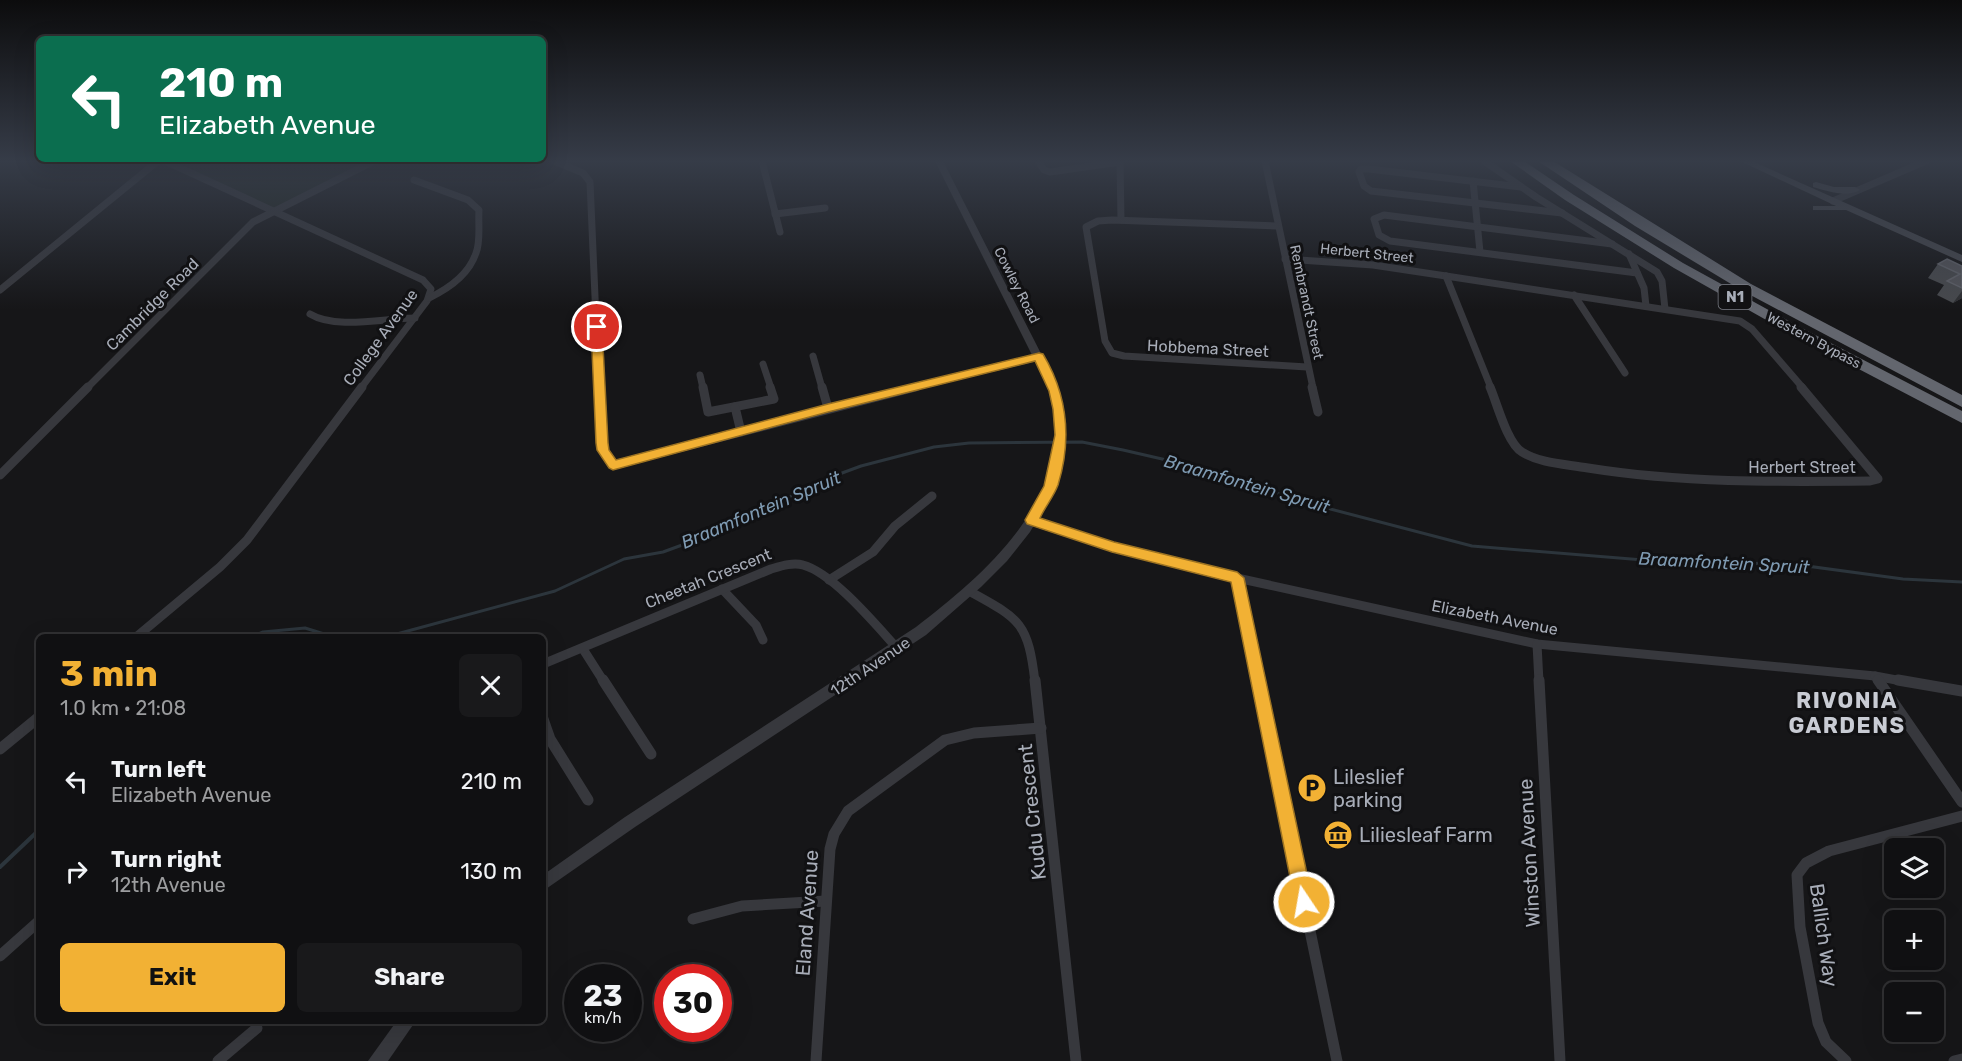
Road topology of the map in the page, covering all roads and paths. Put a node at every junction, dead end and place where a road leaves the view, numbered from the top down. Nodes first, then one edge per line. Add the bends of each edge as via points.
1 (97, 211) edge
2 (271, 211) joint
3 (479, 211) edge
4 (591, 211) edge
5 (774, 211) edge
6 (804, 211) edge
7 (964, 211) edge
8 (1121, 211) edge
9 (1274, 211) edge
10 (1476, 211) edge
11 (1540, 211) edge
12 (1558, 211) edge
13 (1590, 211) edge
14 (1621, 211) edge
15 (1850, 211) edge
16 (1863, 211) edge
17 (1871, 211) edge
18 (1562, 213) junction
19 (775, 214) junction
20 (1121, 220) junction
21 (1884, 220) junction
22 (1277, 226) junction
23 (1477, 228) junction
24 (780, 232) dead end
25 (1656, 233) junction
26 (1612, 244) junction
27 (1480, 252) junction
28 (1962, 253) edge
29 (1629, 254) junction
30 (1285, 259) junction
31 (1962, 259) edge
32 (1637, 273) junction
33 (1446, 276) junction
34 (0, 290) edge
35 (1574, 295) junction
36 (429, 298) junction
37 (1646, 306) junction
38 (1665, 309) junction
39 (310, 314) dead end
40 (415, 318) junction
41 (813, 356) dead end
42 (1039, 357) junction
43 (763, 364) dead end
44 (1307, 367) junction
45 (1625, 373) dead end
46 (700, 375) dead end
47 (1962, 392) edge
48 (1962, 402) edge
49 (735, 407) junction
50 (828, 408) junction
51 (1318, 412) dead end
52 (1962, 418) edge
53 (741, 432) junction
54 (0, 475) edge
55 (932, 496) dead end
56 (1032, 520) junction
57 (1237, 578) junction
58 (829, 580) junction
59 (722, 589) junction
60 (969, 591) junction
61 (140, 634) edge
62 (763, 640) dead end
63 (1537, 644) junction
64 (897, 648) junction
65 (583, 649) junction
66 (546, 663) edge
67 (1875, 676) junction
68 (1962, 691) edge
69 (36, 719) edge
70 (546, 728) edge
71 (1041, 728) junction
72 (0, 749) edge
73 (651, 754) dead end
74 (588, 800) dead end
75 (1962, 802) edge
76 (1962, 816) edge
77 (546, 882) edge
78 (826, 901) junction
79 (693, 919) dead end
80 (36, 924) edge
81 (0, 956) edge
82 (404, 1024) edge
83 (257, 1028) dead end
84 (1962, 1059) edge
85 (218, 1061) edge
86 (376, 1061) edge
87 (816, 1061) edge
88 (1076, 1061) edge
89 (1337, 1061) edge
90 (1560, 1061) edge
91 (1846, 1061) edge
92 (1954, 1061) edge

1 - 34 street
2 - 36 street, College Avenue via 423,280 431,289
2 - 54 street, Cambridge Road via 247,228
3 - 36 street via 474,258 457,283
4 - 53 street via 602,443 613,465
5 - 19 street
6 - 19 street
7 - 42 street, Cowley Road
8 - 20 street
9 - 22 street, Rembrandt Street
10 - 23 street
11 - 18 street
12 - 18 street
13 - 52 highway, Western Bypass / N1 via 1811,339
14 - 25 highway, Western Bypass / N1
15 - 21 main road
16 - 21 main road
17 - 21 main road
18 - 26 street
19 - 24 street
20 - 22 street
20 - 44 street, Hobbema Street via 1091,222 1086,227 1108,350 1124,356
21 - 28 main road
21 - 31 main road
22 - 30 street, Rembrandt Street
23 - 26 street
23 - 27 street
23 - 27 street via 1384,215 1374,219 1379,235 1385,239
25 - 47 highway
25 - 48 highway, Western Bypass / N1 via 1775,303
26 - 29 street
27 - 32 street
29 - 32 street
29 - 38 street via 1660,277
30 - 33 street, Herbert Street via 1373,265
30 - 44 street, Rembrandt Street
32 - 37 street
33 - 35 street, Herbert Street
33 - 38 street, Herbert Street via 1512,441 1520,452 1576,466 1685,481 1878,479 1749,326 1735,319
35 - 37 street, Herbert Street
35 - 45 street
36 - 40 street, College Avenue
37 - 38 street, Herbert Street
39 - 40 street via 317,320 356,322
40 - 61 street, College Avenue via 236,552
41 - 50 street
42 - 50 street
42 - 56 street, 12th Avenue via 1055,391 1061,435 1051,486
43 - 49 street via 774,399
44 - 51 street, Rembrandt Street
46 - 49 street via 708,412
49 - 53 street
50 - 53 street
55 - 58 street via 895,526 873,552
56 - 57 street, Elizabeth Avenue via 1112,547
56 - 60 street, 12th Avenue
57 - 63 street, Elizabeth Avenue
57 - 89 street
58 - 59 street, Cheetah Crescent via 813,569 792,564 771,568
58 - 64 street, Cheetah Crescent
59 - 62 street via 756,625
59 - 65 street, Cheetah Crescent
60 - 64 street, 12th Avenue
60 - 71 street, Kudu Crescent via 1014,619 1029,635
63 - 67 street, Elizabeth Avenue
63 - 90 street, Winston Avenue
64 - 77 street, 12th Avenue via 630,822
65 - 66 street, Cheetah Crescent
65 - 73 street
67 - 68 street, Elizabeth Avenue
67 - 75 street
69 - 72 street
70 - 74 street
71 - 78 street, Eland Avenue via 974,733 945,740 858,802 834,834
71 - 88 street, Kudu Crescent
76 - 91 street, Ballich Way via 1829,851 1803,865 1796,876 1796,902 1820,1032
78 - 79 street via 742,906
78 - 87 street, Eland Avenue
80 - 81 street
82 - 86 street
83 - 85 street
84 - 92 street

